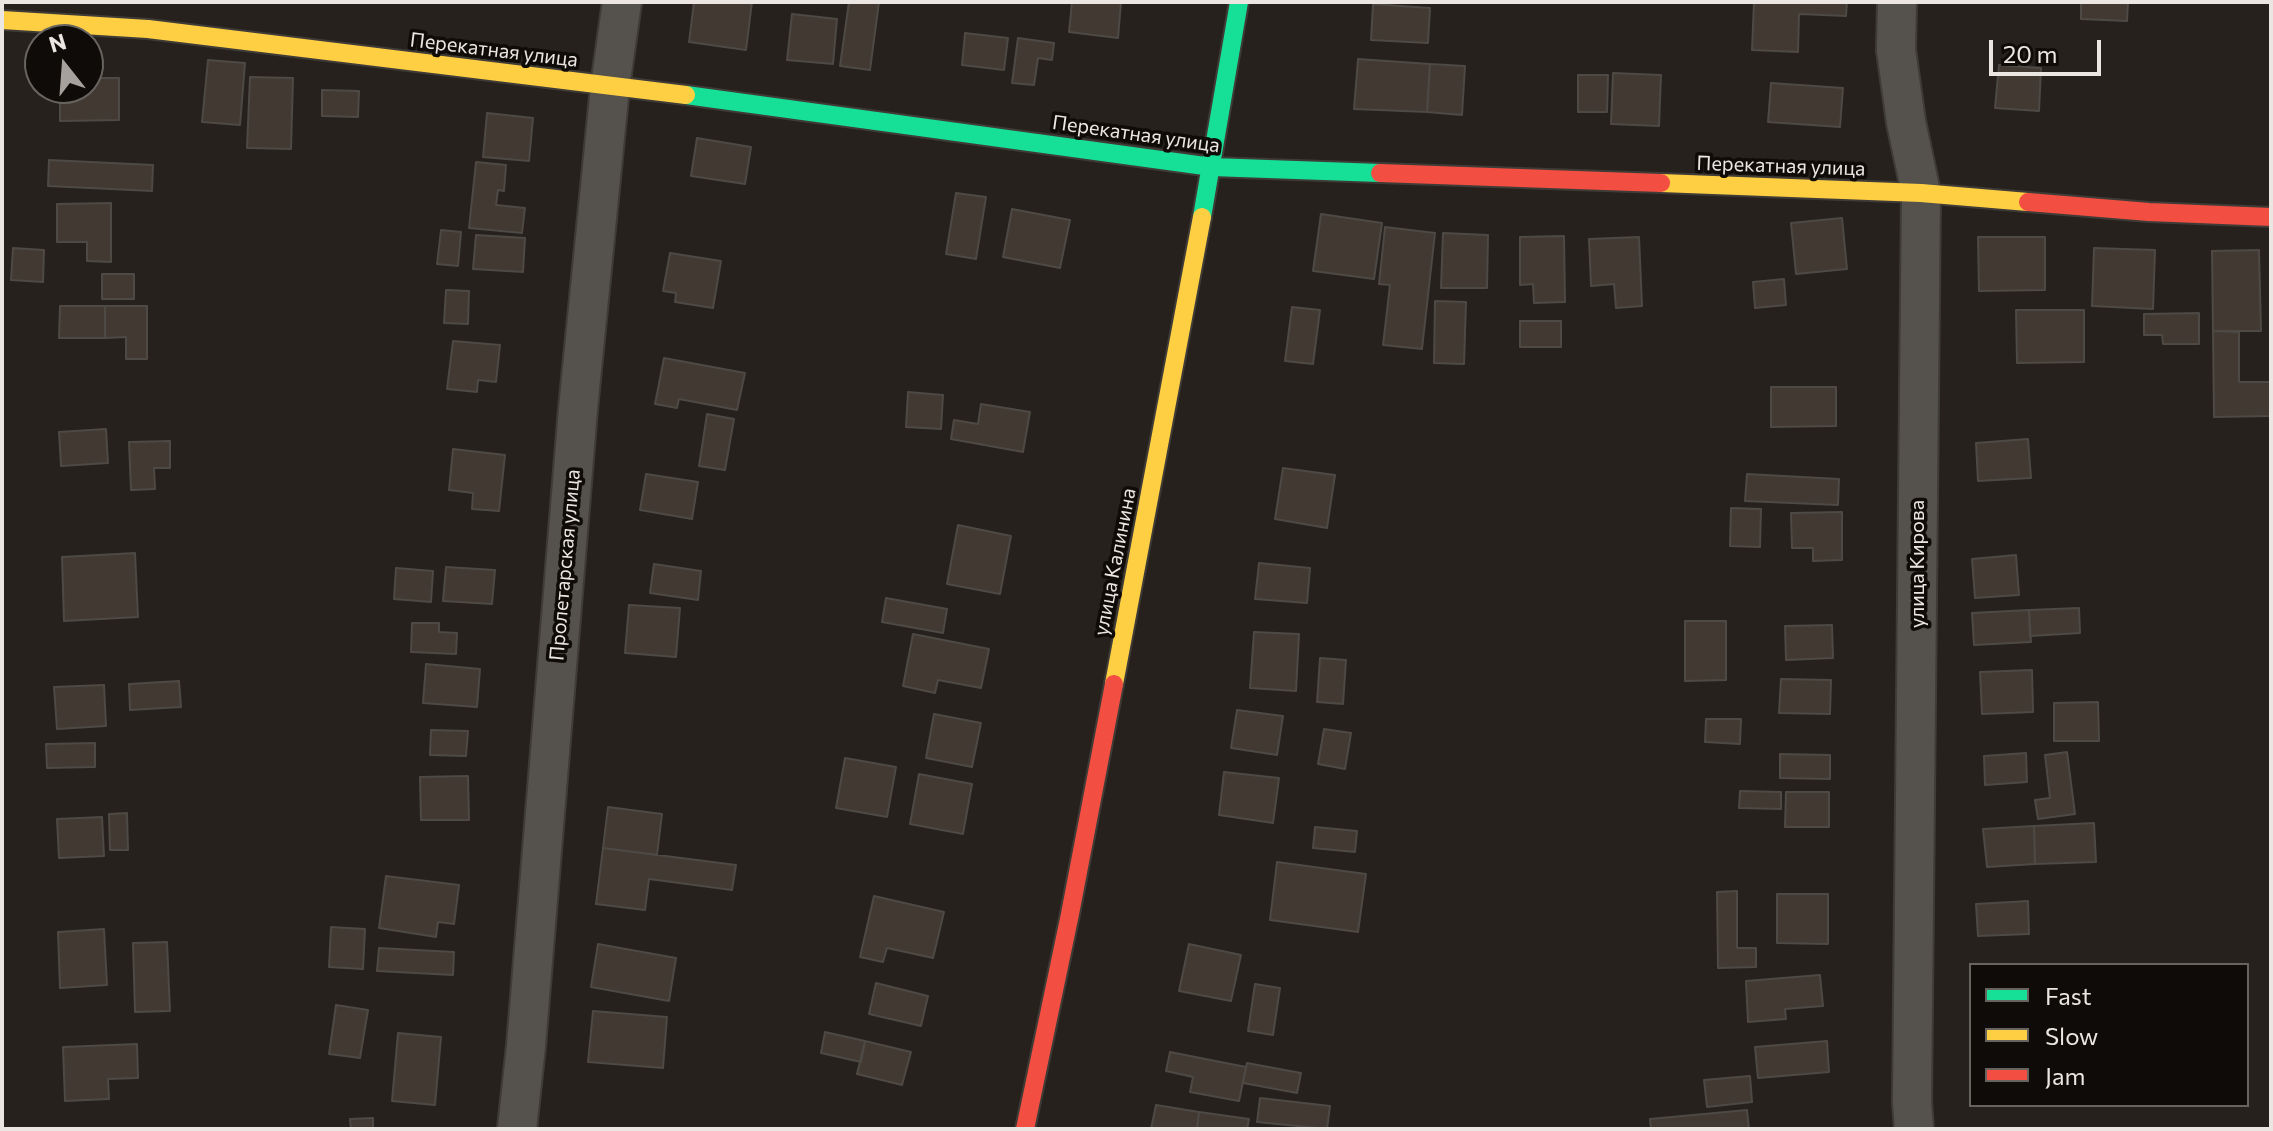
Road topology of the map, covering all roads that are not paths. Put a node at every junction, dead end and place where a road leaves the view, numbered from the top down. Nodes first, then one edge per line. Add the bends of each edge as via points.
1 (622, 2) edge
2 (1239, 2) edge
3 (1897, 2) edge
4 (2, 20) edge
5 (610, 87) junction
6 (1212, 167) junction
7 (1921, 193) junction
8 (2271, 217) edge
9 (517, 1129) edge
10 (1025, 1129) edge
11 (1914, 1129) edge

1 - 5 street, Пролетарская улица
2 - 6 street, улица Калинина
3 - 7 street, улица Кирова via 1896,50
4 - 5 street, Перекатная улица via 148,29
5 - 6 street, Перекатная улица
5 - 9 street, Пролетарская улица
6 - 7 street, Перекатная улица
6 - 10 street, улица Калинина
7 - 8 street, Перекатная улица
7 - 11 street, улица Кирова

